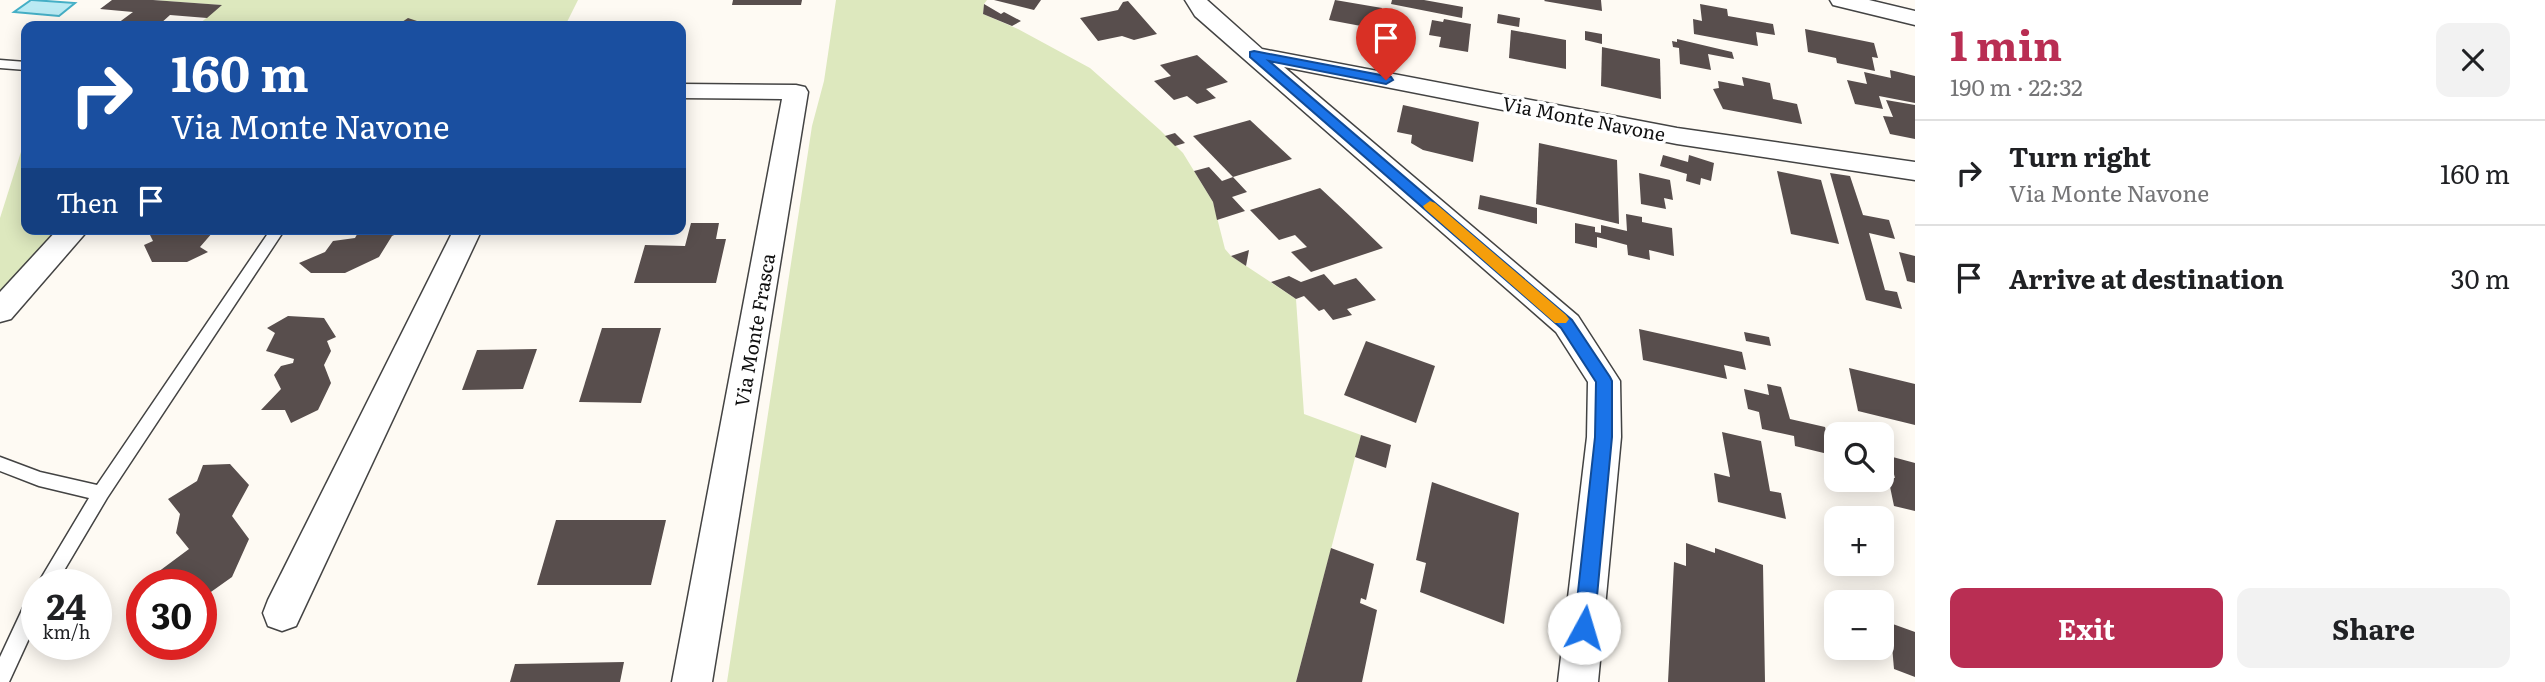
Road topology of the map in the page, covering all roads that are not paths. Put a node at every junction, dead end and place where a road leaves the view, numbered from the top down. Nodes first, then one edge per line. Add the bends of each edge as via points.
1 (1196, 0) edge
2 (1842, 0) edge
3 (1915, 19) edge
4 (1254, 55) junction
5 (0, 64) edge
6 (21, 66) edge
7 (686, 91) edge
8 (1915, 171) edge
9 (70, 235) edge
10 (274, 235) edge
11 (465, 235) edge
12 (0, 311) edge
13 (0, 464) edge
14 (101, 493) junction
15 (55, 569) edge
16 (282, 613) dead end
17 (21, 629) edge
18 (0, 679) edge
19 (692, 682) edge
20 (1578, 682) edge

1 - 4 street
2 - 3 street
4 - 8 street, Via Monte Navone via 1677,136
4 - 20 street via 1567,324 1604,381 1604,437
5 - 6 lane
7 - 19 street, Via Monte Frasca via 796,92
9 - 12 street
10 - 14 lane
11 - 16 street
13 - 14 lane via 39,479
14 - 15 lane
17 - 18 lane

